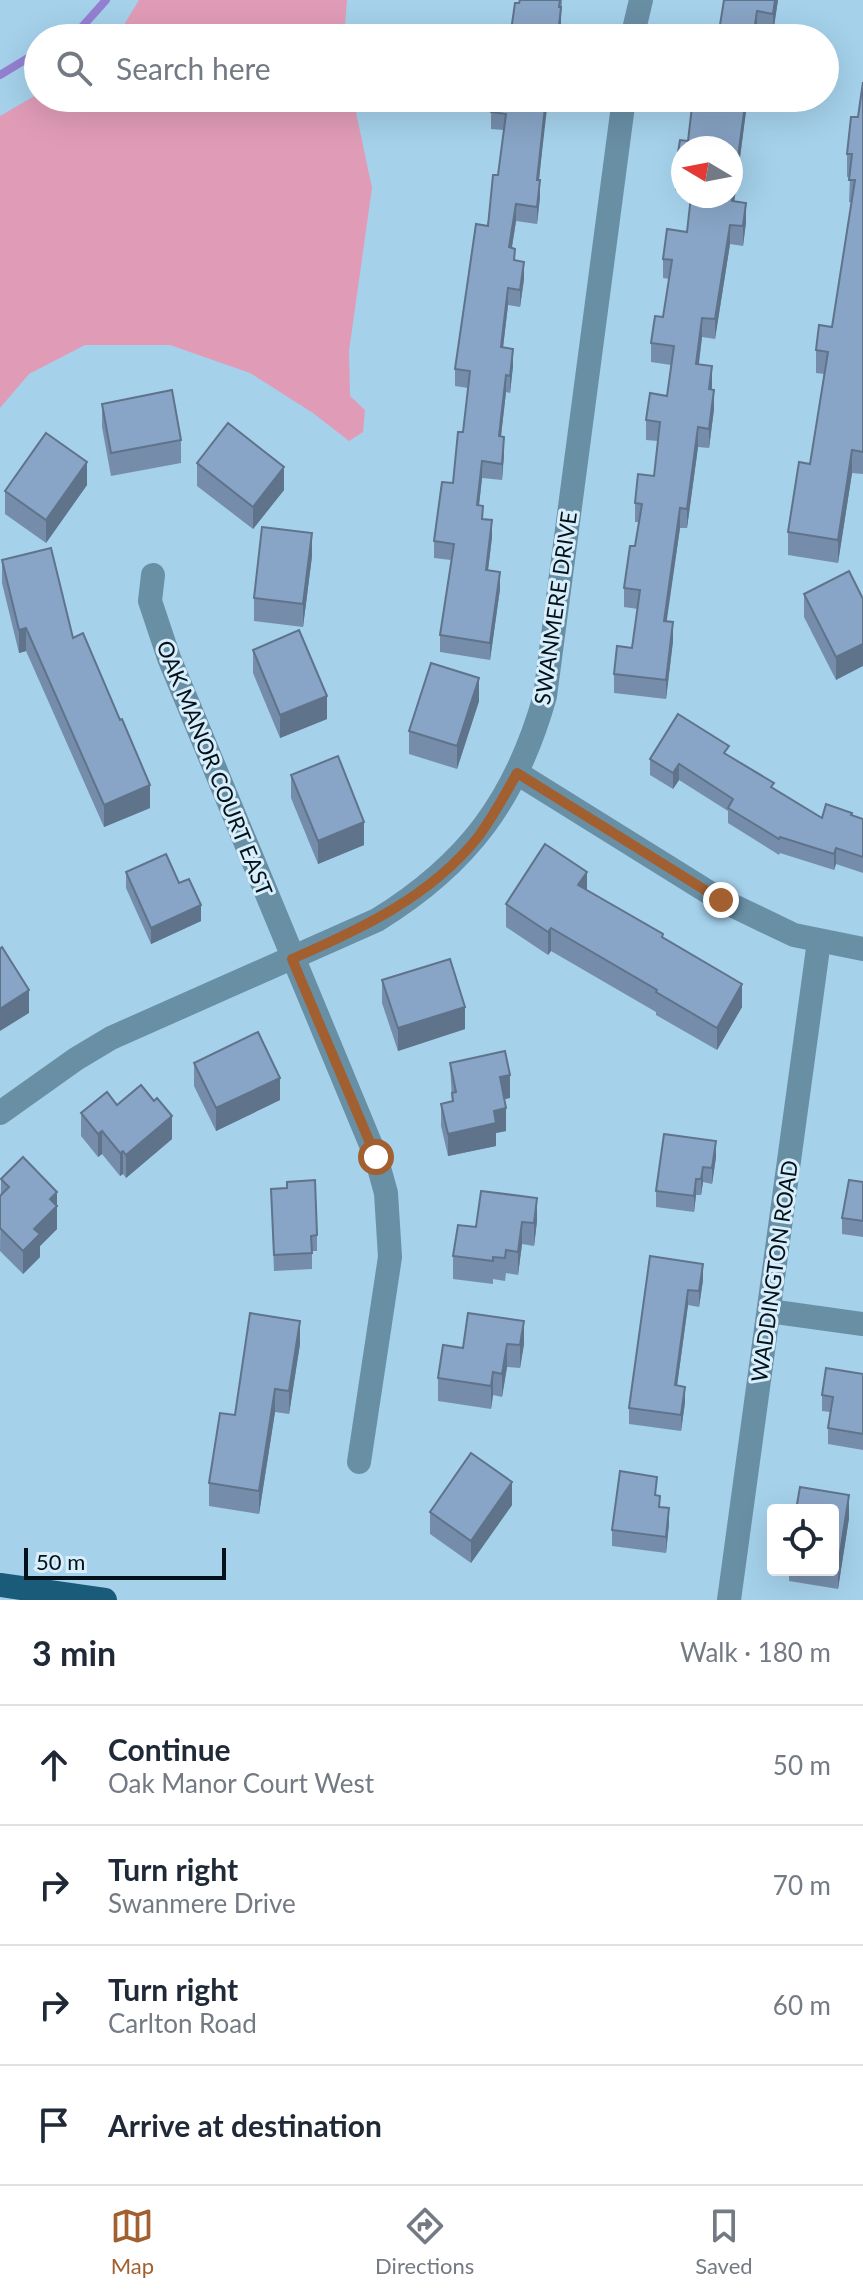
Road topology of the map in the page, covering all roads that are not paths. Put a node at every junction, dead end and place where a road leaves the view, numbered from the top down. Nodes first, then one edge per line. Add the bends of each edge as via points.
1 (641, 0) edge
2 (635, 24) edge
3 (622, 112) edge
4 (153, 575) dead end
5 (517, 773) junction
6 (819, 941) junction
7 (863, 949) edge
8 (292, 959) junction
9 (0, 1113) edge
10 (769, 1311) junction
11 (863, 1324) edge
12 (359, 1462) dead end
13 (0, 1585) edge
14 (105, 1600) edge
15 (729, 1600) edge

1 - 2 street
3 - 5 street, SWANMERE DRIVE via 545,696
4 - 8 street, OAK MANOR COURT EAST via 150,601 169,658
5 - 6 street via 721,900 794,935
5 - 8 street, SWANMERE DRIVE via 477,837 431,883 377,920
6 - 7 street
6 - 10 street, WADDINGTON ROAD
8 - 9 street, SWANMERE DRIVE via 111,1038
8 - 12 street, OAK MANOR COURT EAST via 376,1157 386,1193 390,1257
10 - 11 street
10 - 15 street, WADDINGTON ROAD
13 - 14 main road

